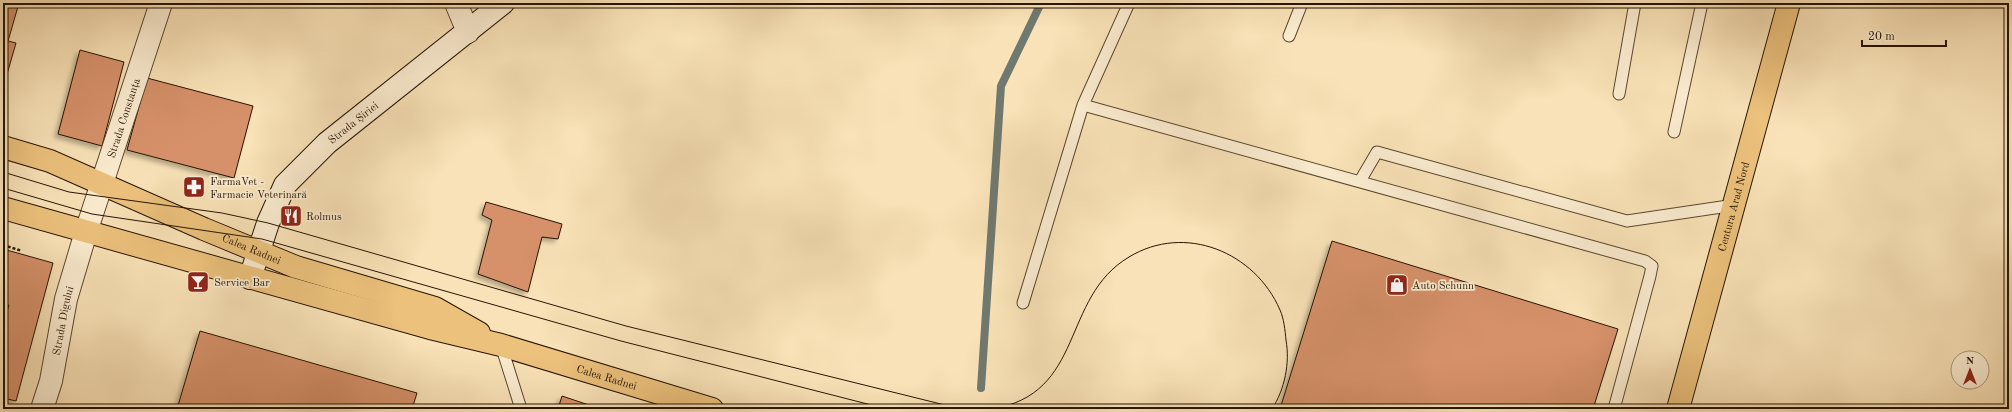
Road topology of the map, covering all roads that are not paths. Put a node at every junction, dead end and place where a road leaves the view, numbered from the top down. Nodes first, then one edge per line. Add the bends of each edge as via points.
1 (161, 3) edge
2 (456, 3) edge
3 (503, 3) edge
4 (1129, 3) edge
5 (1302, 3) edge
6 (1635, 3) edge
7 (1702, 3) edge
8 (1789, 3) edge
9 (468, 32) junction
10 (1289, 36) dead end
11 (1619, 94) dead end
12 (1083, 105) junction
13 (1674, 132) dead end
14 (3, 146) edge
15 (1360, 181) junction
16 (102, 183) junction
17 (1735, 205) junction
18 (3, 208) edge
19 (3, 220) edge
20 (84, 239) junction
21 (258, 252) junction
22 (250, 278) junction
23 (1023, 303) dead end
24 (501, 345) junction
25 (42, 409) edge
26 (521, 409) edge
27 (712, 409) edge
28 (1614, 409) edge
29 (1678, 409) edge

1 - 16 street, Strada Constanța
2 - 9 street
3 - 9 street, Strada Șiriei
4 - 12 lane
5 - 10 lane
6 - 11 lane
7 - 13 lane
8 - 17 main road, Centura Arad Nord
9 - 21 street, Strada Șiriei via 327,143 285,185
12 - 15 lane
12 - 23 lane
14 - 16 main road, Calea Radnei via 50,161
15 - 17 lane via 1377,152 1627,222
15 - 28 lane via 1645,261 1652,266
16 - 20 street, Strada Constanța
16 - 21 main road, Calea Radnei
17 - 29 main road, Centura Arad Nord
18 - 20 main road, Calea Radnei
19 - 20 main road
20 - 22 main road, Calea Radnei
20 - 24 main road via 426,340
20 - 25 street, Strada Digului via 66,299 51,381
21 - 22 street, Strada Șiriei
21 - 24 main road, Calea Radnei via 296,267 435,308
22 - 24 main road, Calea Radnei
24 - 26 lane
24 - 27 main road, Calea Radnei

